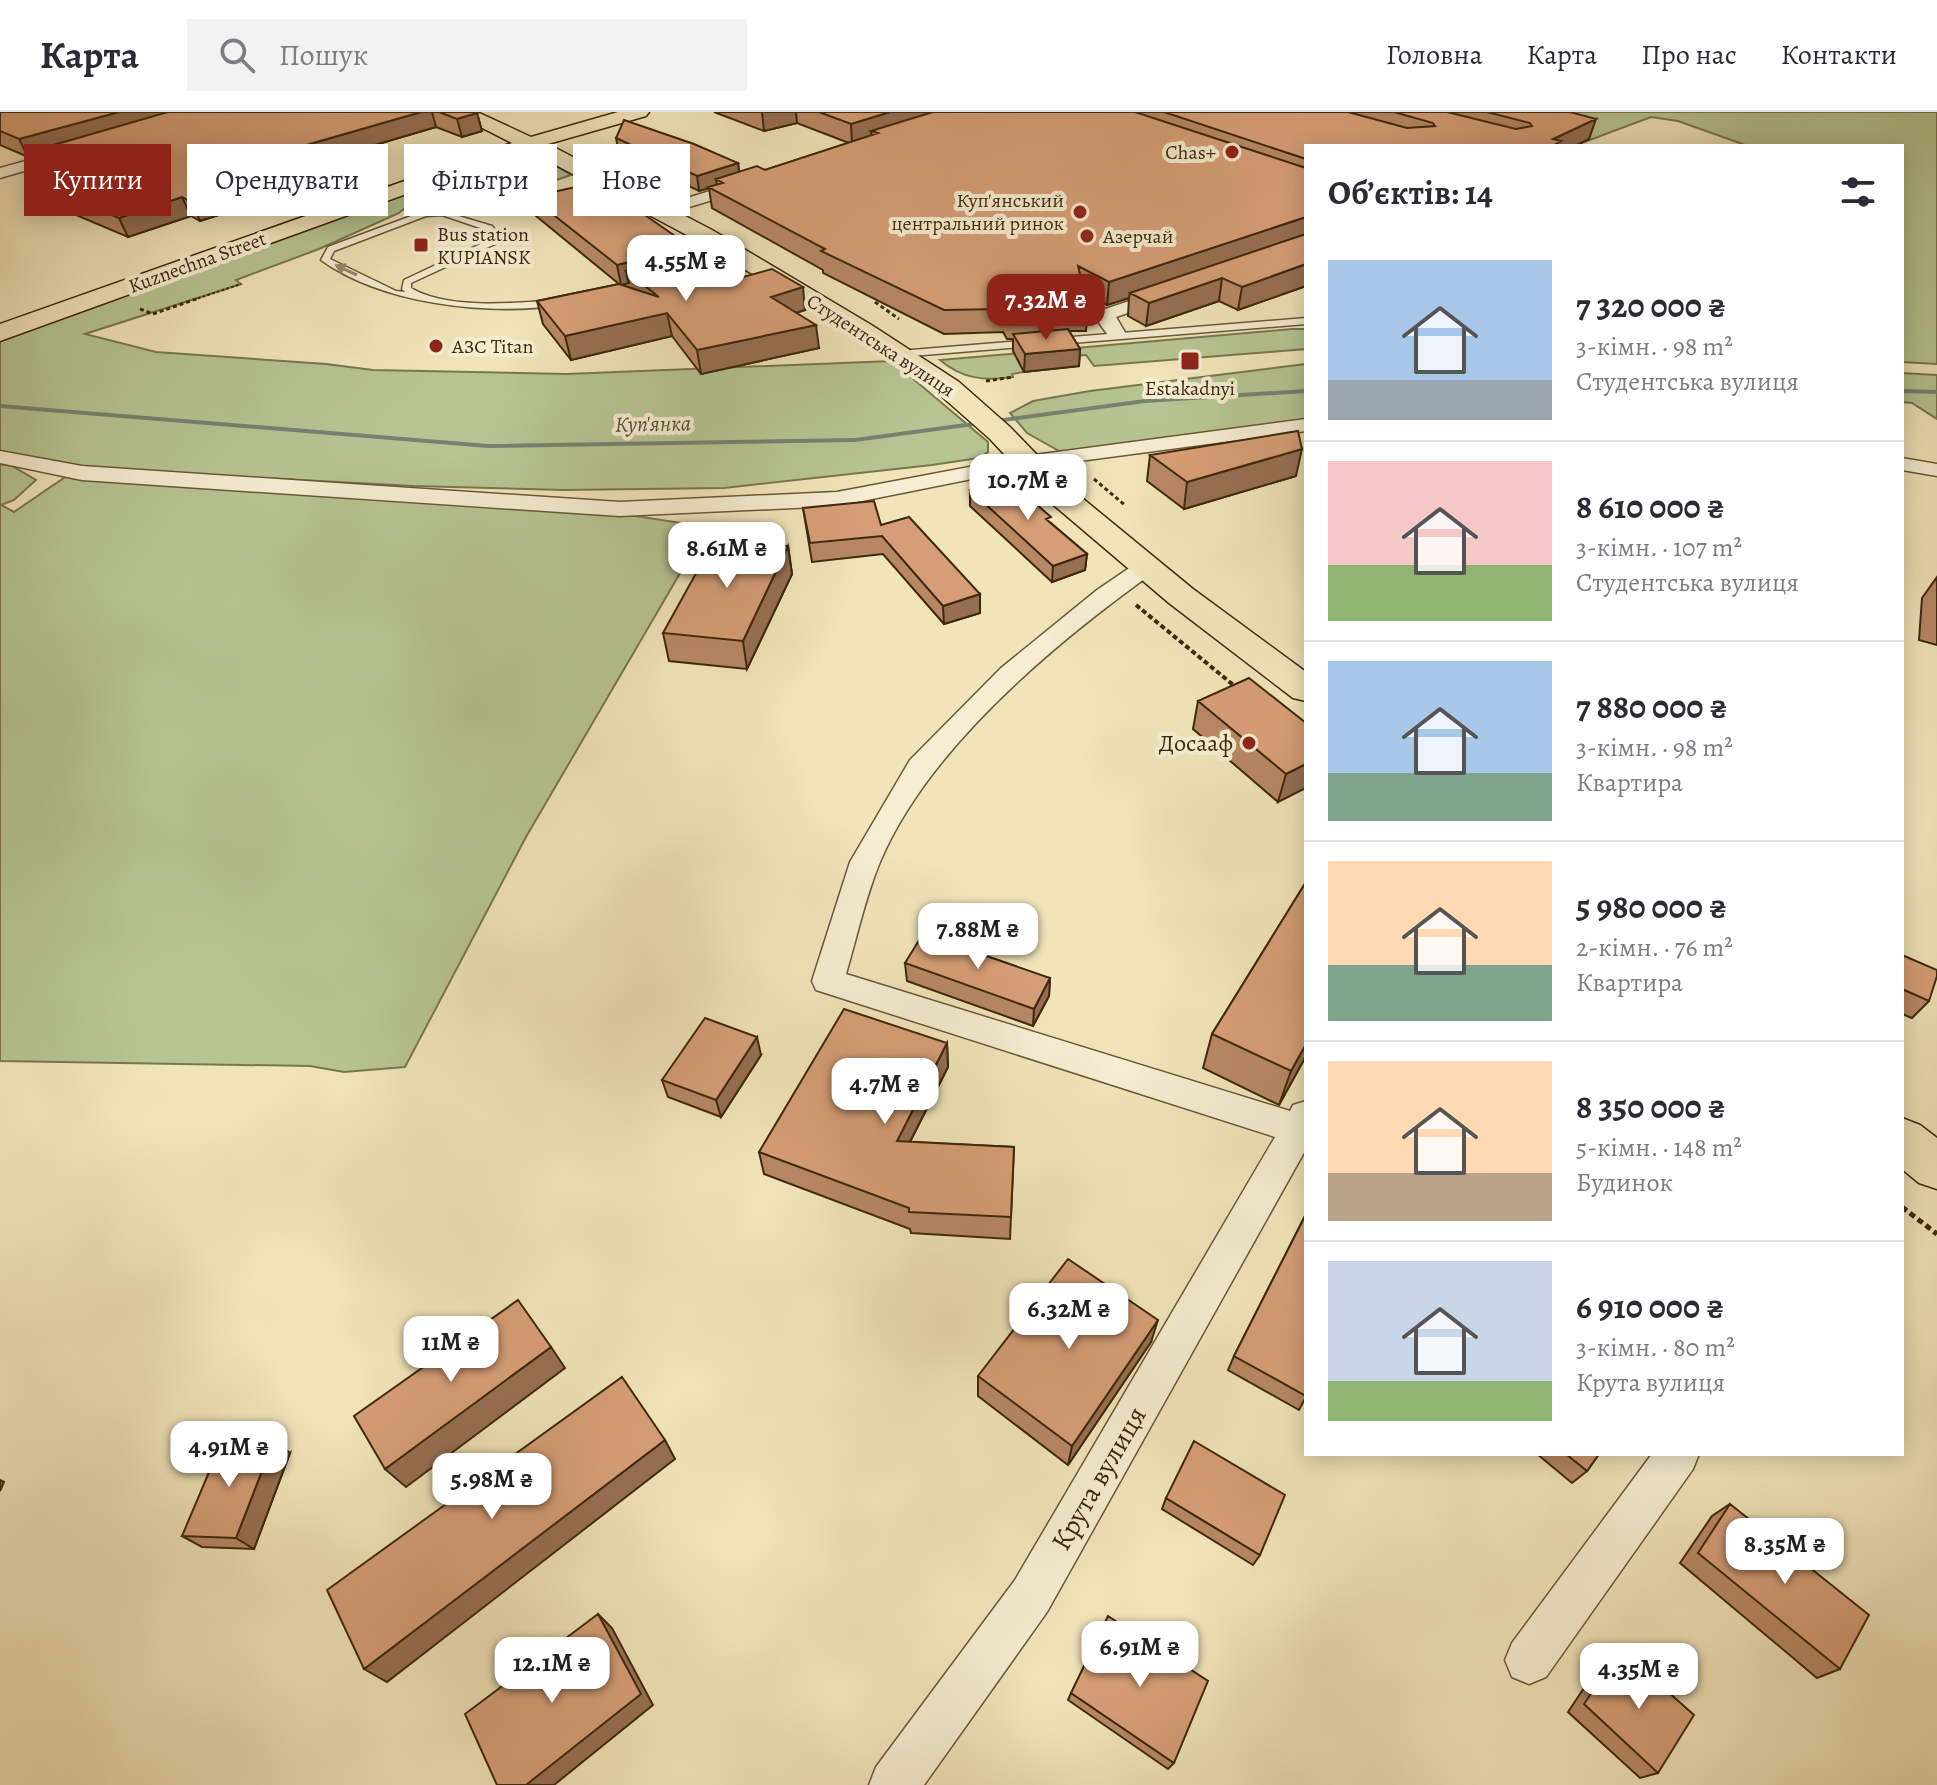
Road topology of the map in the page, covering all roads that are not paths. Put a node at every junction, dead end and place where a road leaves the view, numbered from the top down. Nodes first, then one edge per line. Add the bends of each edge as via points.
1 (461, 112) edge
2 (639, 112) edge
3 (115, 140) edge
4 (530, 143) junction
5 (101, 144) edge
6 (573, 165) edge
7 (24, 166) edge
8 (0, 173) edge
9 (763, 179) edge
10 (690, 202) edge
11 (669, 216) edge
12 (746, 260) junction
13 (690, 274) edge
14 (1192, 285) edge
15 (418, 296) junction
16 (570, 301) edge
17 (1304, 321) edge
18 (0, 333) edge
19 (1117, 334) junction
20 (899, 354) junction
21 (1304, 425) edge
22 (0, 457) edge
23 (1027, 462) junction
24 (1904, 464) edge
25 (1937, 470) edge
26 (1146, 567) junction
27 (1304, 688) edge
28 (1302, 1122) edge
29 (1677, 1456) edge
30 (1529, 1660) dead end
31 (894, 1785) edge

1 - 4 main road, Студентська вулиця
2 - 4 main road, Kuznechna Street
3 - 5 street
4 - 6 main road, Студентська вулиця
4 - 18 main road, Kuznechna Street
7 - 8 street
9 - 10 street
11 - 12 main road, Студентська вулиця
12 - 13 lane
12 - 20 main road, Студентська вулиця
14 - 19 street via 1108,314 1106,320
15 -> 15 lane via 394,293 325,260 331,249 425,214 442,213 489,228 496,236 407,282 406,289
15 - 16 lane via 487,307
17 - 19 lane
19 - 20 lane
20 - 23 main road, Студентська вулиця via 949,388
21 - 23 street
22 - 23 street via 82,473 620,509 837,499
23 - 26 main road, Студентська вулиця
24 - 25 street
26 - 27 main road, Студентська вулиця
26 - 28 street via 1010,674 920,767 865,862 828,981
28 - 31 street, Крута вулиця via 1031,1596
29 - 30 street

